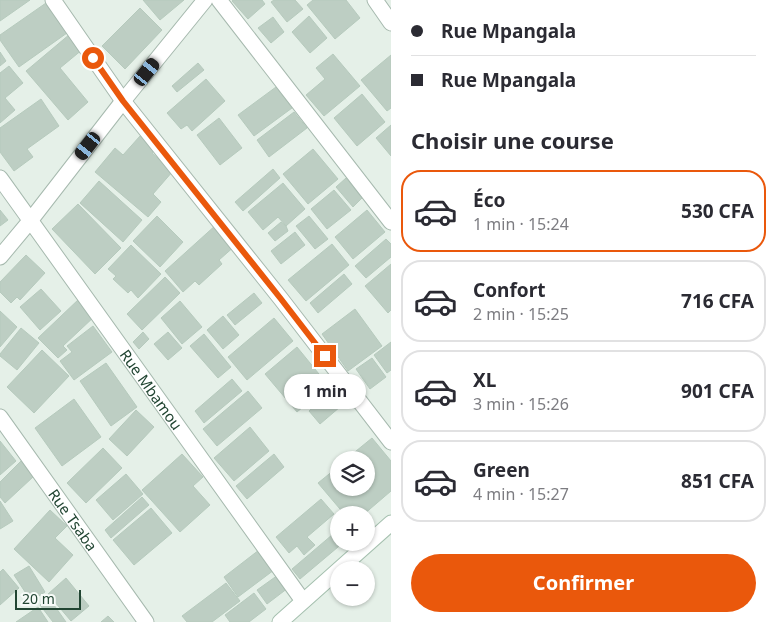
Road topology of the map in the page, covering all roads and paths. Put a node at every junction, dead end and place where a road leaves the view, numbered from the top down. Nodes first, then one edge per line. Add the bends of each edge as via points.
1 (53, 0) edge
2 (205, 0) edge
3 (219, 0) edge
4 (374, 0) edge
5 (391, 23) edge
6 (123, 101) junction
7 (0, 178) edge
8 (30, 220) junction
9 (391, 222) edge
10 (0, 257) edge
11 (0, 417) edge
12 (391, 442) edge
13 (391, 523) edge
14 (303, 601) junction
15 (146, 622) edge
16 (280, 622) edge

1 - 6 street
2 - 6 street
3 - 9 street
4 - 5 street
6 - 8 street
6 - 12 street
7 - 8 street, Rue Mbamou
8 - 10 street
8 - 14 street, Rue Mbamou
11 - 15 street, Rue Tsaba
13 - 14 street
14 - 16 street

